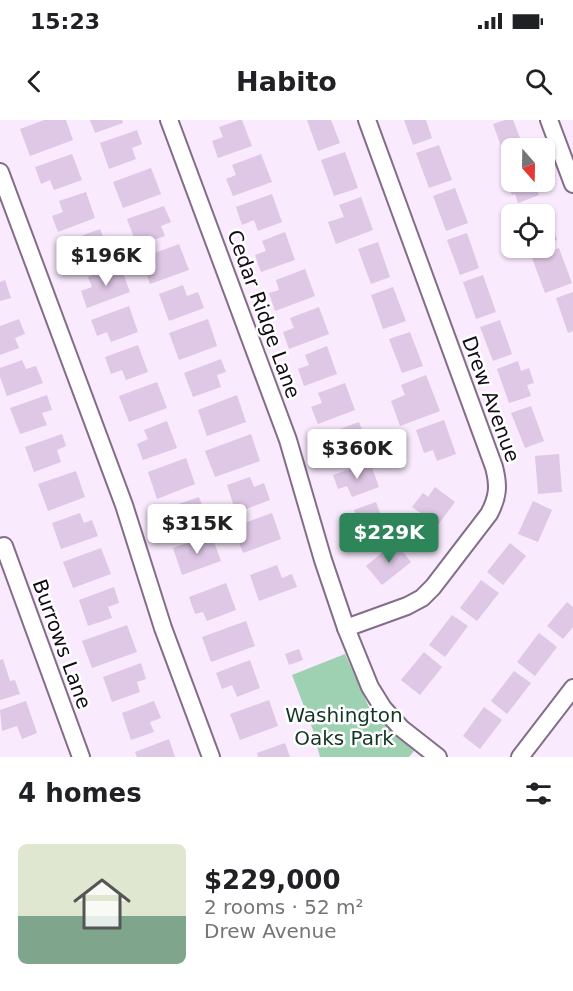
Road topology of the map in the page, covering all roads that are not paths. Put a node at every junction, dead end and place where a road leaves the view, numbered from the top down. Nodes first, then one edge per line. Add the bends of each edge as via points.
1 (169, 120) edge
2 (367, 120) edge
3 (549, 120) edge
4 (0, 172) edge
5 (573, 184) edge
6 (4, 546) dead end
7 (346, 628) junction
8 (573, 688) edge
9 (81, 757) edge
10 (211, 757) edge
11 (438, 757) edge
12 (520, 757) edge

1 - 7 street, Cedar Ridge Lane via 288,440
2 - 7 street, Drew Avenue via 499,486 489,514 422,598
3 - 5 street
4 - 10 street via 124,505 163,628
6 - 9 street, Burrows Lane
7 - 11 street, Cedar Ridge Lane via 383,708
8 - 12 street

